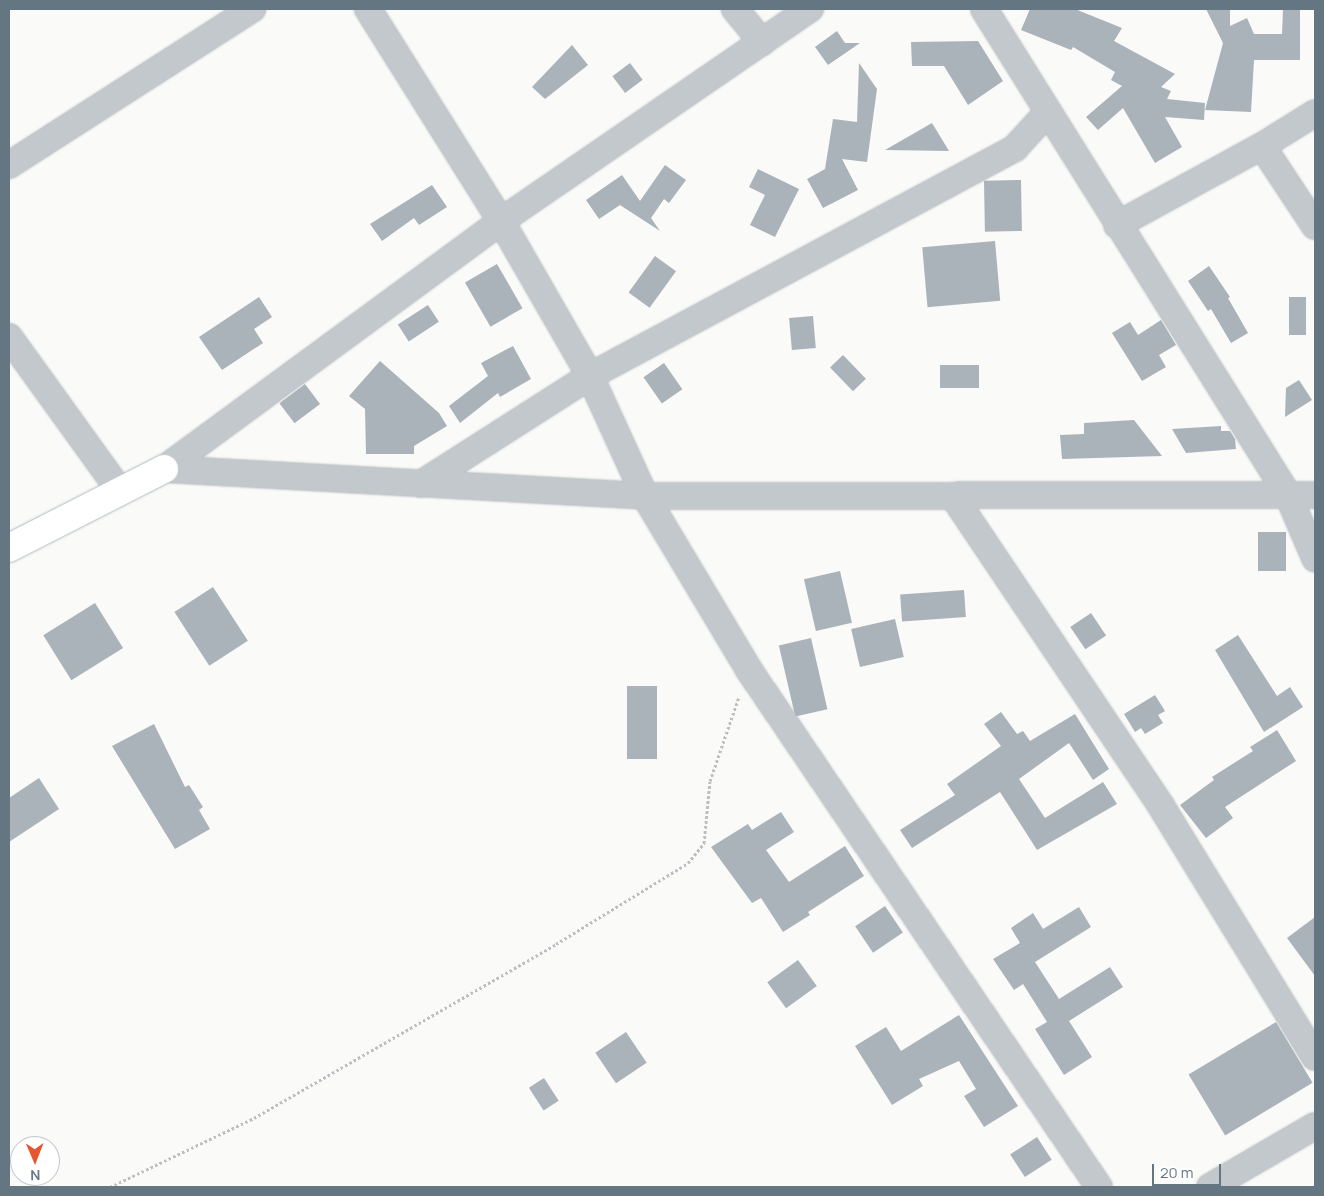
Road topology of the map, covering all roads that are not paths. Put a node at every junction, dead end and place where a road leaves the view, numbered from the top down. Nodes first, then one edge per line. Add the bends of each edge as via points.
1 (252, 9) edge
2 (368, 9) edge
3 (735, 9) edge
4 (810, 9) edge
5 (984, 9) edge
6 (762, 42) junction
7 (1315, 113) edge
8 (1046, 114) junction
9 (1262, 146) junction
10 (9, 165) edge
11 (502, 221) junction
12 (1117, 225) junction
13 (1315, 226) edge
14 (9, 336) edge
15 (590, 376) junction
16 (164, 469) junction
17 (421, 484) junction
18 (120, 492) junction
19 (1288, 495) junction
20 (1315, 495) edge
21 (645, 496) junction
22 (953, 496) junction
23 (9, 548) edge
24 (1315, 558) edge
25 (1315, 1057) edge
26 (1315, 1126) edge
27 (1099, 1187) edge
28 (1210, 1187) edge

1 - 10 street
2 - 11 street
3 - 6 street
4 - 6 street
5 - 8 street
6 - 11 street
7 - 9 street
8 - 12 street
8 - 15 street via 1015,148
9 - 12 street
9 - 13 street
11 - 15 street
11 - 16 street
12 - 19 street
14 - 18 street
15 - 17 street
15 - 21 street
16 - 17 street
16 - 18 street
17 - 21 street
18 - 23 street
19 - 20 street
19 - 22 street
19 - 24 street
21 - 22 street
21 - 27 street via 749,670
22 - 25 street via 1160,806
26 - 28 street

